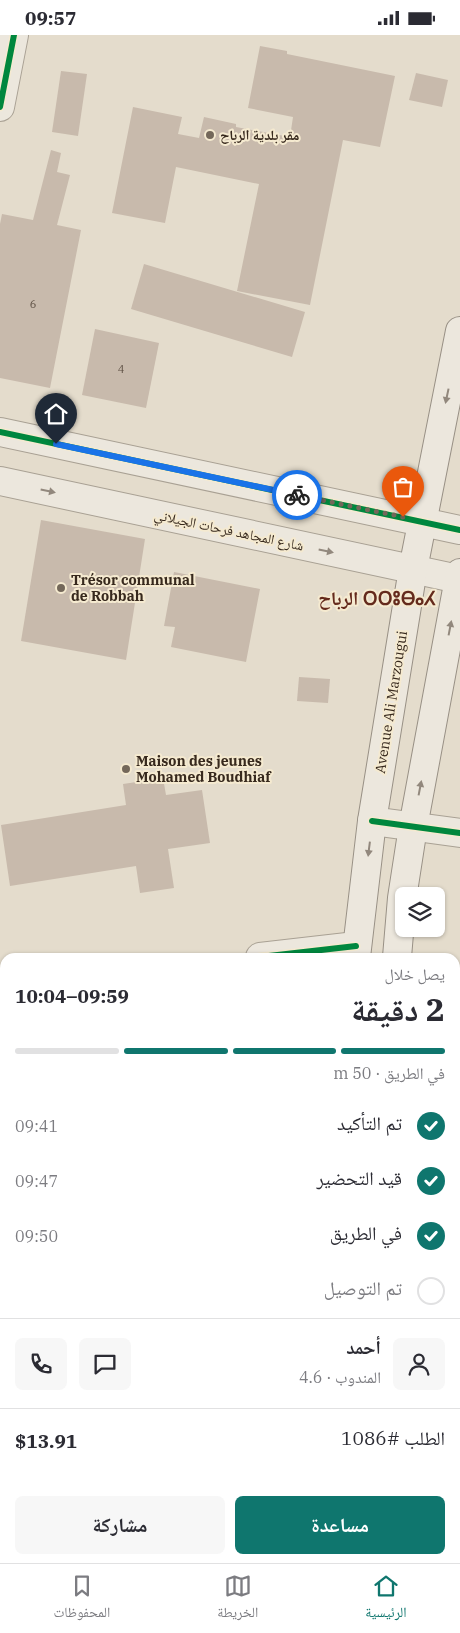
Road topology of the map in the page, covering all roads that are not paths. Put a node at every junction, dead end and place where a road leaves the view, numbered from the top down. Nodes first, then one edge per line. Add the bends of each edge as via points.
1 (13, 35) edge
2 (0, 107) edge
3 (460, 331) edge
4 (0, 432) edge
5 (0, 481) edge
6 (421, 521) junction
7 (460, 530) edge
8 (413, 569) junction
9 (460, 576) edge
10 (372, 821) junction
11 (413, 827) junction
12 (460, 833) edge
13 (356, 951) edge
14 (324, 953) edge
15 (397, 953) edge

1 - 2 street
3 -> 6 street, Avenue Ali Marzougui
4 - 6 street
5 -> 8 street, شارع المجاهد فرحات الجيلاني
6 - 7 street
6 - 8 street, Avenue Ali Marzougui
8 - 9 street, شارع المجاهد فرحات الجيلاني
8 - 10 street, Avenue Ali Marzougui
11 -> 9 street
10 - 11 street
10 -> 13 street, Avenue Ali Marzougui
11 - 12 street
11 - 15 street
13 - 14 street

